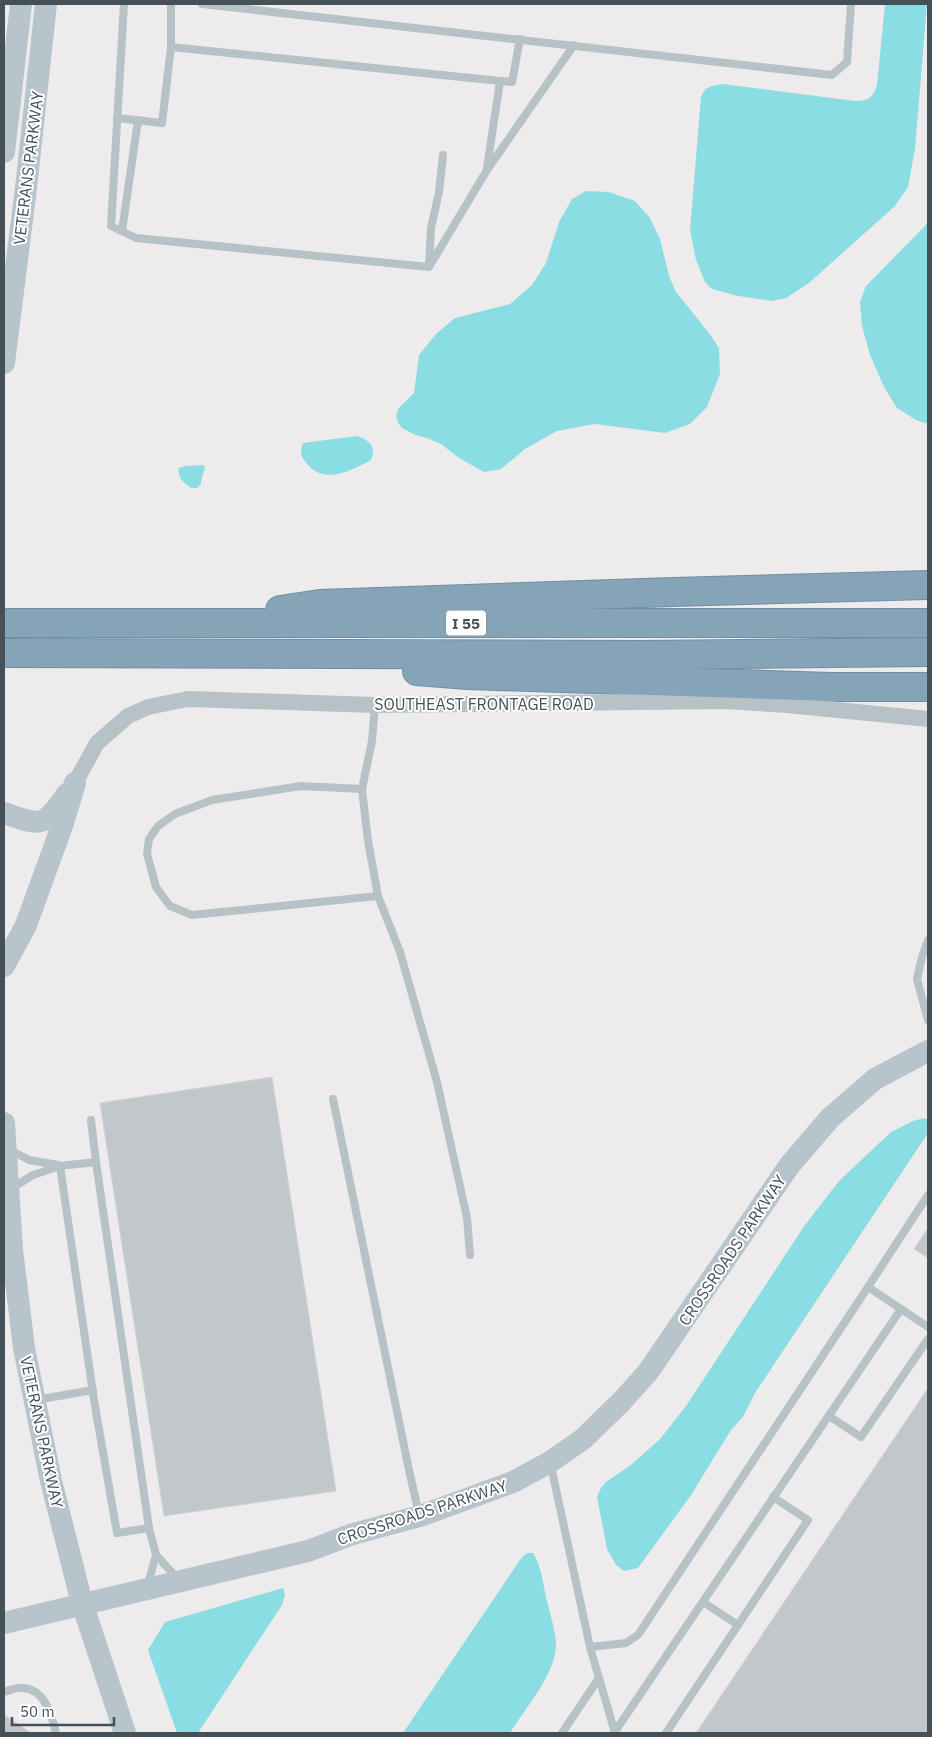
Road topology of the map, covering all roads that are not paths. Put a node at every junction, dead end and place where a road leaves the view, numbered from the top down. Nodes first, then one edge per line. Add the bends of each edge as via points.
1 (21, 4) edge
2 (46, 4) edge
3 (124, 4) edge
4 (172, 4) edge
5 (202, 4) edge
6 (851, 4) edge
7 (520, 39) junction
8 (574, 46) junction
9 (171, 47) junction
10 (500, 81) junction
11 (117, 118) junction
12 (138, 120) junction
13 (4, 152) edge
14 (443, 156) dead end
15 (486, 170) junction
16 (122, 232) junction
17 (429, 267) junction
18 (4, 363) edge
19 (928, 585) edge
20 (4, 623) edge
21 (928, 623) edge
22 (179, 624) junction
23 (928, 652) edge
24 (4, 653) edge
25 (181, 654) junction
26 (928, 687) edge
27 (375, 705) junction
28 (928, 719) edge
29 (75, 783) junction
30 (362, 789) junction
31 (4, 813) edge
32 (378, 896) junction
33 (928, 940) edge
34 (4, 966) edge
35 (928, 1020) edge
36 (928, 1051) edge
37 (333, 1099) dead end
38 (91, 1120) dead end
39 (4, 1123) edge
40 (5, 1148) junction
41 (96, 1162) junction
42 (60, 1166) junction
43 (8, 1190) junction
44 (928, 1196) edge
45 (470, 1254) dead end
46 (868, 1287) junction
47 (901, 1309) junction
48 (928, 1327) edge
49 (928, 1339) edge
50 (93, 1390) junction
51 (34, 1400) junction
52 (828, 1416) junction
53 (550, 1462) junction
54 (773, 1497) junction
55 (420, 1516) junction
56 (149, 1528) junction
57 (156, 1555) junction
58 (179, 1580) junction
59 (147, 1588) junction
60 (703, 1602) junction
61 (82, 1603) junction
62 (4, 1623) edge
63 (738, 1625) junction
64 (590, 1647) junction
65 (599, 1678) junction
66 (4, 1692) edge
67 (56, 1733) edge
68 (125, 1733) edge
69 (562, 1733) edge
70 (614, 1733) edge
71 (666, 1733) edge

1 - 13 main road, VETERANS PARKWAY
2 - 18 main road, VETERANS PARKWAY
3 - 11 lane
4 - 9 lane
5 - 7 lane
6 - 8 lane via 847,62 832,74
7 - 8 lane
7 - 10 lane via 512,82
8 - 15 lane
9 - 10 lane
9 - 12 lane via 162,123
10 - 15 lane
11 - 12 lane
11 - 16 lane via 110,226
12 - 16 lane
14 - 17 lane via 431,228
15 - 17 lane
16 - 17 lane via 136,238
19 - 22 highway via 320,604
20 - 22 highway, I 55
21 - 22 highway, I 55
23 - 25 highway, I 55
24 - 25 highway, I 55
25 - 26 highway via 468,675
27 - 28 street, SOUTHEAST FRONTAGE ROAD via 726,702 787,704
27 - 29 street, SOUTHEAST FRONTAGE ROAD via 188,699 148,707 128,716 97,743
27 - 30 lane via 372,741
29 - 31 main road via 46,819 31,822
29 - 34 main road via 26,925
30 - 32 lane
30 - 32 lane via 301,786 212,800 175,814 158,826 149,839 147,854 156,887 165,900 170,906 192,915
32 - 45 lane via 400,952 437,1082 466,1218
33 - 35 lane via 917,980
36 - 53 main road, CROSSROADS PARKWAY via 875,1080 830,1118 789,1166 648,1372 583,1439
37 - 55 lane
38 - 41 lane
39 - 40 main road, VETERANS PARKWAY
40 - 42 lane via 29,1160
40 - 43 main road, VETERANS PARKWAY
41 - 42 lane
41 - 56 lane
42 - 43 lane via 33,1175
42 - 50 lane
43 - 51 main road, VETERANS PARKWAY via 20,1318
44 - 46 lane
46 - 47 lane
46 - 64 lane via 638,1635 626,1643
47 - 48 lane
47 - 52 lane
49 - 52 lane via 861,1437
50 - 51 lane
50 - 56 lane via 117,1533
51 - 61 main road, VETERANS PARKWAY via 50,1481
52 - 54 lane
53 - 55 main road, CROSSROADS PARKWAY via 513,1482
53 - 64 lane
54 - 60 lane
54 - 63 lane via 808,1520
55 - 58 main road, CROSSROADS PARKWAY via 308,1550
56 - 57 lane
57 - 58 lane
57 - 59 lane
58 - 59 main road, CROSSROADS PARKWAY
59 - 61 main road, CROSSROADS PARKWAY
60 - 63 lane
60 - 70 lane
61 - 62 main road, CROSSROADS PARKWAY
61 - 68 main road, VETERANS PARKWAY
63 - 71 lane
64 - 65 lane
65 - 69 lane
65 - 70 lane
66 - 67 lane via 23,1688 43,1697

